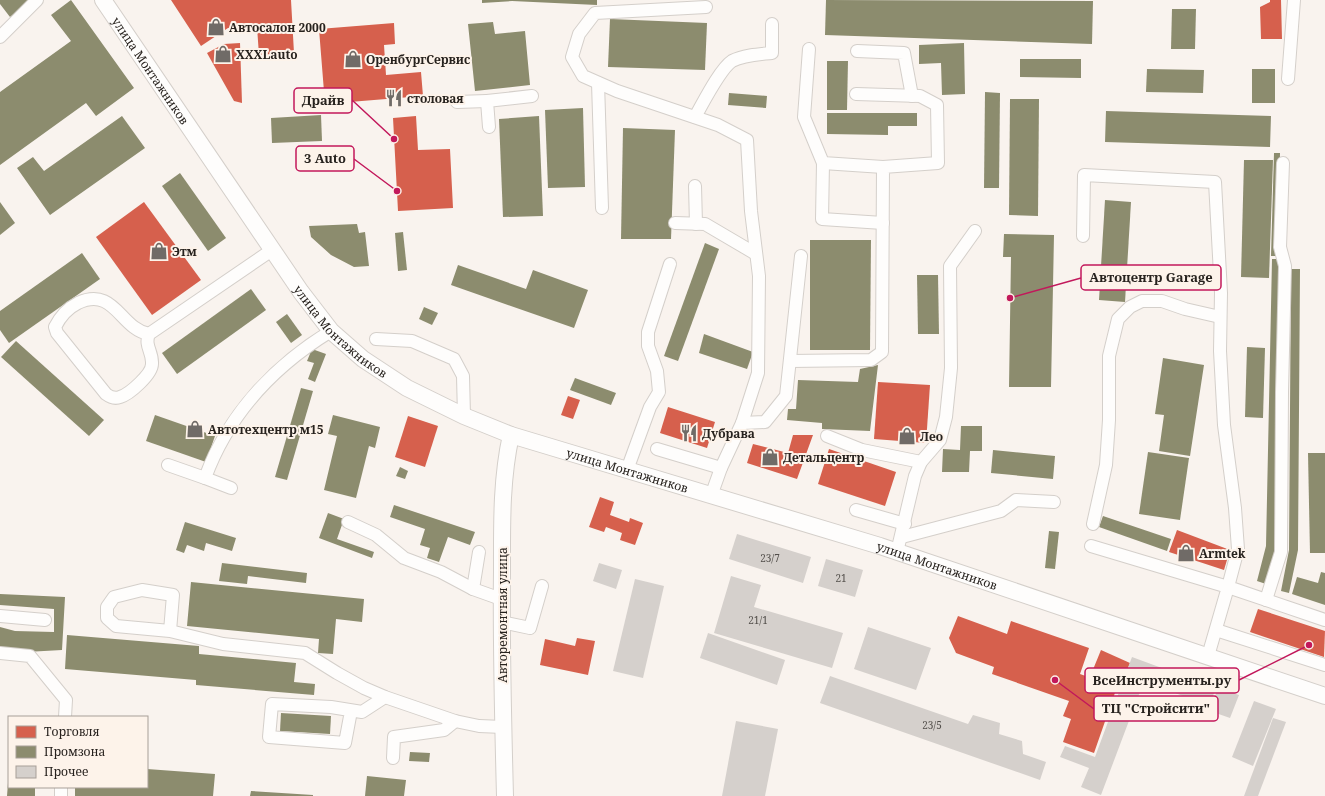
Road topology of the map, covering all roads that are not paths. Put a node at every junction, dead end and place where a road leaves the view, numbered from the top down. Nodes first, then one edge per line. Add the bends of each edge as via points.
1 (37, 0) edge
2 (103, 0) edge
3 (1294, 0) edge
4 (706, 7) dead end
5 (772, 24) dead end
6 (0, 37) edge
7 (809, 49) dead end
8 (857, 51) dead end
9 (1288, 79) dead end
10 (598, 83) junction
11 (856, 94) dead end
12 (532, 96) dead end
13 (912, 96) junction
14 (487, 101) junction
15 (457, 102) dead end
16 (695, 117) junction
17 (489, 127) dead end
18 (823, 163) junction
19 (1283, 163) dead end
20 (883, 167) junction
21 (696, 186) dead end
22 (602, 208) dead end
23 (883, 222) junction
24 (675, 223) dead end
25 (696, 224) junction
26 (975, 231) dead end
27 (1083, 236) dead end
28 (272, 250) junction
29 (756, 254) junction
30 (801, 256) dead end
31 (670, 264) dead end
32 (1220, 317) junction
33 (331, 331) junction
34 (149, 334) junction
35 (376, 339) dead end
36 (790, 361) junction
37 (464, 416) junction
38 (742, 423) junction
39 (511, 435) junction
40 (827, 436) dead end
41 (657, 450) dead end
42 (921, 462) junction
43 (168, 466) dead end
44 (721, 468) junction
45 (627, 470) junction
46 (205, 478) junction
47 (231, 488) dead end
48 (711, 496) junction
49 (1054, 502) dead end
50 (856, 510) dead end
51 (348, 522) dead end
52 (905, 524) junction
53 (1093, 524) dead end
54 (899, 545) junction
55 (1092, 546) dead end
56 (479, 552) dead end
57 (542, 586) dead end
58 (1228, 587) junction
59 (473, 589) junction
60 (501, 599) junction
61 (1266, 600) junction
62 (0, 616) edge
63 (45, 620) dead end
64 (1325, 620) edge
65 (501, 622) junction
66 (1216, 630) junction
67 (170, 631) junction
68 (0, 653) edge
69 (1208, 656) junction
70 (1325, 665) edge
71 (1325, 696) edge
72 (385, 697) junction
73 (351, 711) junction
74 (65, 716) edge
75 (455, 721) junction
76 (503, 727) junction
77 (392, 758) dead end
78 (505, 796) edge

1 - 6 lane
2 - 28 main road, улица Монтажников
3 - 9 lane
4 - 10 lane via 596,13 579,34 572,56 583,76
5 - 16 lane via 772,53 732,61 714,82
7 - 18 lane via 804,117
8 - 13 lane via 904,53
10 - 16 lane
10 - 22 lane
11 - 13 lane
12 - 14 lane
13 - 20 lane via 920,96 937,105 938,163
14 - 15 lane
14 - 17 lane
16 - 29 lane via 747,140
18 - 20 lane
18 - 23 lane via 822,218
19 - 61 lane via 1280,247 1285,266 1281,552
20 - 23 lane
21 - 25 lane
23 - 36 lane via 882,352 871,360
24 - 25 lane
25 - 29 lane via 705,224
26 - 42 lane via 950,266 951,368 946,417 940,440
27 - 32 lane via 1084,176 1215,182
28 - 33 main road, улица Монтажников via 300,292
28 - 34 lane
29 - 38 lane via 759,276 758,373
30 - 36 lane
31 - 45 lane via 648,332 648,346 657,371 660,392 650,407
32 - 53 lane via 1162,301 1142,302 1130,307 1118,319 1109,356 1106,465
32 - 58 lane via 1224,425 1238,549
33 - 37 main road, улица Монтажников via 362,359 407,388
33 - 46 lane via 286,363 252,396 213,457
34 - 34 lane via 146,341 152,364 149,373 143,381 121,397 112,398 62,340 55,327 59,319 72,307 87,299 98,299 110,304 141,332
35 - 37 lane via 412,341 454,359 463,376
36 - 38 lane via 786,396 765,422
37 - 39 main road, улица Монтажников
38 - 44 lane
39 - 45 main road, улица Монтажников
39 - 60 main road, Авторемонтная улица via 504,474
40 - 42 lane via 862,450
41 - 44 lane
42 - 52 lane
43 - 46 lane
44 - 48 lane
45 - 48 main road, улица Монтажников
46 - 47 lane
48 - 54 main road, улица Монтажников
49 - 54 lane via 1016,500 1001,511
50 - 52 lane
51 - 59 lane via 376,534 404,558
52 - 54 lane
54 - 69 main road, улица Монтажников
55 - 58 lane
56 - 59 lane
57 - 65 lane via 530,628
58 - 61 lane
58 - 66 lane
59 - 60 lane
60 - 65 main road, Авторемонтная улица
61 - 64 lane
62 - 63 lane
65 - 76 main road, Авторемонтная улица
66 - 69 lane
66 - 70 lane
67 - 67 lane via 173,595 142,590 114,597 107,607 107,618 116,626
67 - 72 lane via 224,644 305,653 351,681
68 - 74 lane via 30,656 66,700
69 - 71 main road, улица Монтажников
72 - 73 lane via 362,712
72 - 75 lane
73 - 73 lane via 331,707 272,704 269,737 345,743
75 - 76 lane
75 - 77 lane via 444,730 394,737
76 - 78 main road, Авторемонтная улица

